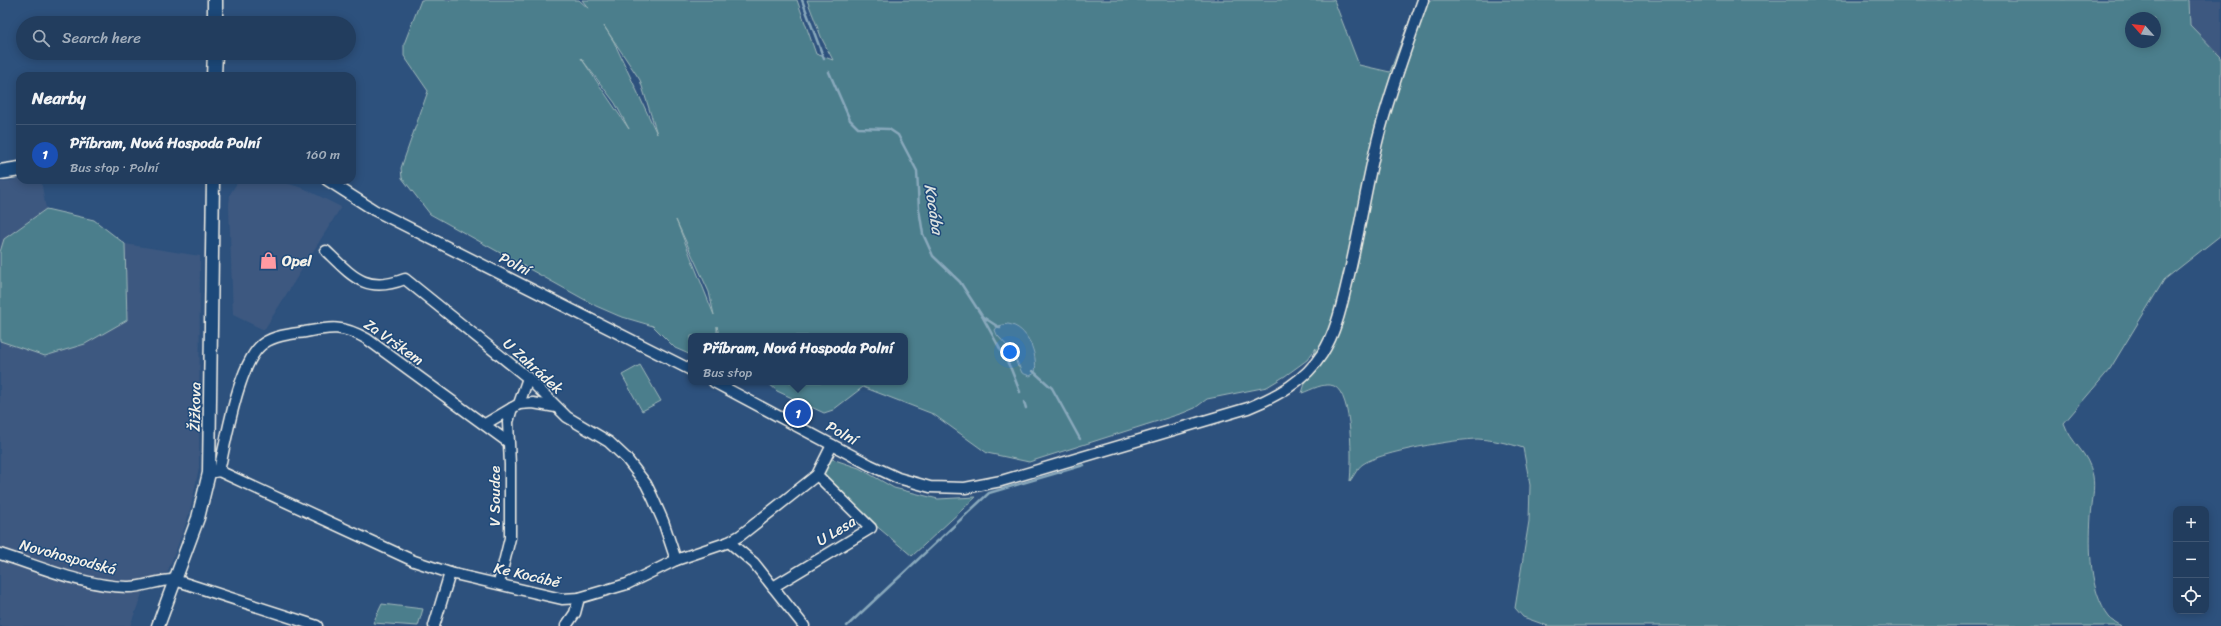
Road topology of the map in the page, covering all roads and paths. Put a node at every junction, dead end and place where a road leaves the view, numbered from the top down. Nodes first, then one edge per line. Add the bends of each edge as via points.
1 (215, 0) edge
2 (1423, 0) edge
3 (215, 16) edge
4 (215, 60) edge
5 (214, 72) edge
6 (16, 170) edge
7 (0, 172) edge
8 (212, 184) edge
9 (333, 184) edge
10 (326, 251) dead end
11 (688, 368) edge
12 (528, 378) junction
13 (720, 385) edge
14 (516, 406) junction
15 (557, 408) junction
16 (485, 424) junction
17 (508, 442) junction
18 (832, 445) junction
19 (214, 472) junction
20 (817, 475) junction
21 (729, 542) junction
22 (0, 554) edge
23 (676, 560) junction
24 (450, 572) junction
25 (175, 580) junction
26 (499, 583) junction
27 (773, 587) junction
28 (579, 598) junction
29 (158, 626) edge
30 (317, 626) edge
31 (434, 626) edge
32 (566, 626) edge
33 (804, 626) edge

1 - 3 main road
2 - 18 street, Polní via 1395,78 1378,138 1339,316 1322,355 1291,387 1248,408 1001,481 965,488 930,487 898,478
4 - 5 main road
6 - 7 main road
8 - 19 street, Žižkova
9 - 11 street, Polní via 374,210
10 - 12 street, U Zahrádek via 351,275 368,284 392,284 405,279
12 - 14 street, V Soudce
12 - 15 street, U Zahrádek
13 - 18 street, Polní
14 - 15 street via 533,403
14 - 16 street
14 - 17 street, V Soudce via 508,422
15 - 23 street, U Zahrádek via 567,417 609,442 626,458 646,484 663,521
16 - 17 street, Za Vrškem
16 - 19 street, Za Vrškem via 367,339 342,328 326,328 265,342 249,359
17 - 26 street, V Soudce via 510,538
18 - 20 street, Ke Kocábě
19 - 24 street, Ke Kocábě via 414,561
19 - 25 street, Žižkova
20 - 21 street, Ke Kocábě
20 - 27 street, U Lesa via 871,528
21 - 23 street, Ke Kocábě
21 - 27 street via 754,562
22 - 25 street, Novohospodská via 87,581 125,588 163,579
23 - 28 street, Ke Kocábě via 627,584
24 - 26 street, Ke Kocábě
24 - 31 street
25 - 29 street, Žižkova
25 - 30 street
26 - 28 street, Ke Kocábě via 544,596
27 - 33 street
28 - 32 street via 575,613

